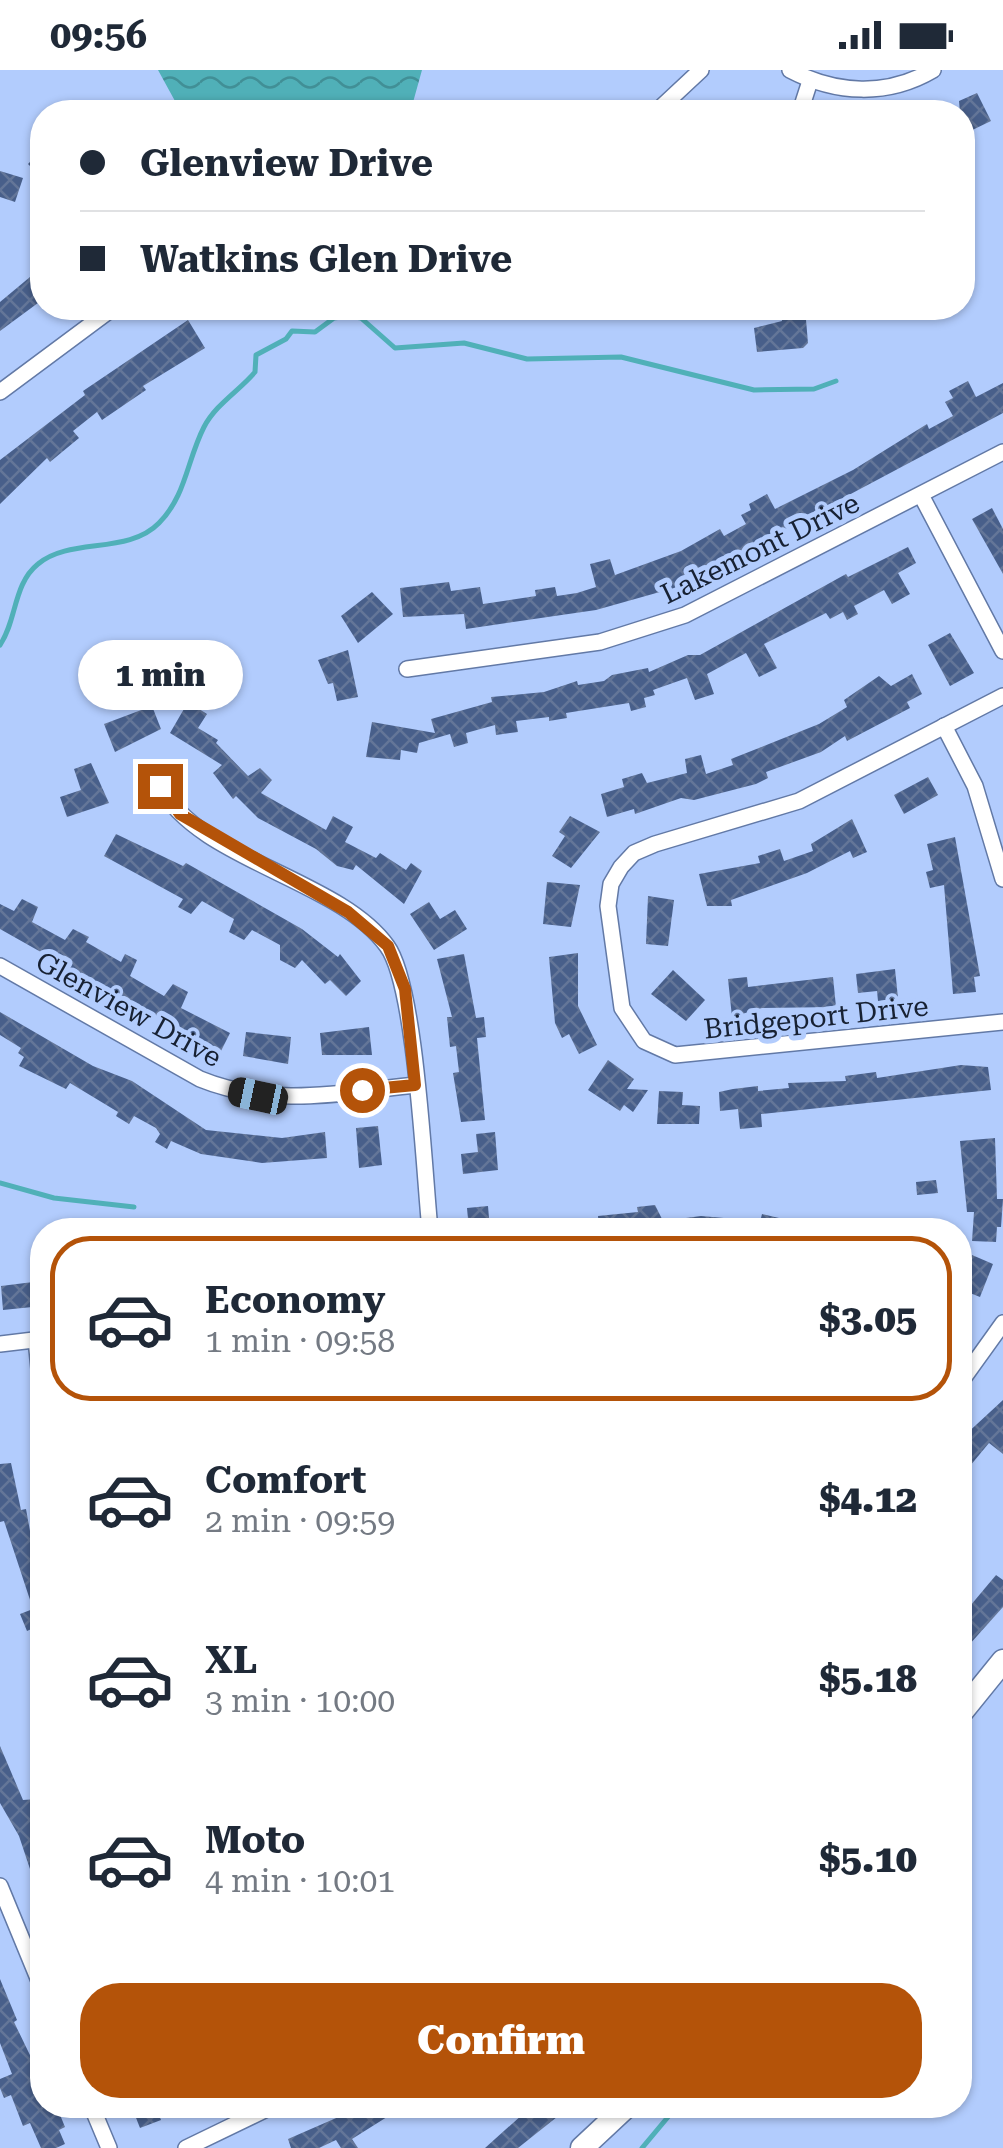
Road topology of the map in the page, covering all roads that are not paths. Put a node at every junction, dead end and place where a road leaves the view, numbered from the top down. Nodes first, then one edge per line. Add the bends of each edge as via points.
1 (701, 70) edge
2 (790, 70) edge
3 (933, 70) edge
4 (810, 81) junction
5 (669, 100) edge
6 (804, 100) edge
7 (97, 320) edge
8 (0, 392) edge
9 (1003, 452) edge
10 (921, 495) junction
11 (1003, 651) edge
12 (407, 669) dead end
13 (1003, 696) edge
14 (944, 726) junction
15 (160, 786) dead end
16 (1003, 879) edge
17 (0, 966) edge
18 (1003, 1022) edge
19 (415, 1085) junction
20 (429, 1218) edge
21 (1003, 1323) edge
22 (30, 1341) edge
23 (0, 1344) edge
24 (972, 1366) edge
25 (1003, 1661) edge
26 (972, 1699) edge
27 (0, 1886) edge
28 (30, 1959) edge
29 (96, 2118) edge
30 (248, 2118) edge
31 (614, 2118) edge
32 (109, 2148) edge
33 (186, 2148) edge
34 (582, 2148) edge

1 - 5 street
2 - 4 street
3 - 4 street via 870,90
4 - 6 street
7 - 8 street
9 - 10 street, Lakemont Drive
10 - 11 street
10 - 12 street, Lakemont Drive via 725,598 642,630
13 - 14 street, Bridgeport Drive
14 - 16 street via 975,786
14 - 18 street, Bridgeport Drive via 800,802 634,854 611,884 608,906 618,989 631,1026 644,1041 675,1055
15 - 19 street via 180,814 348,912 388,946 405,989
17 - 19 street, Glenview Drive via 229,1090 288,1098
19 - 20 street
21 - 24 street
22 - 23 street
25 - 26 main road
27 - 28 street
29 - 32 street
30 - 33 street
31 - 34 main road

